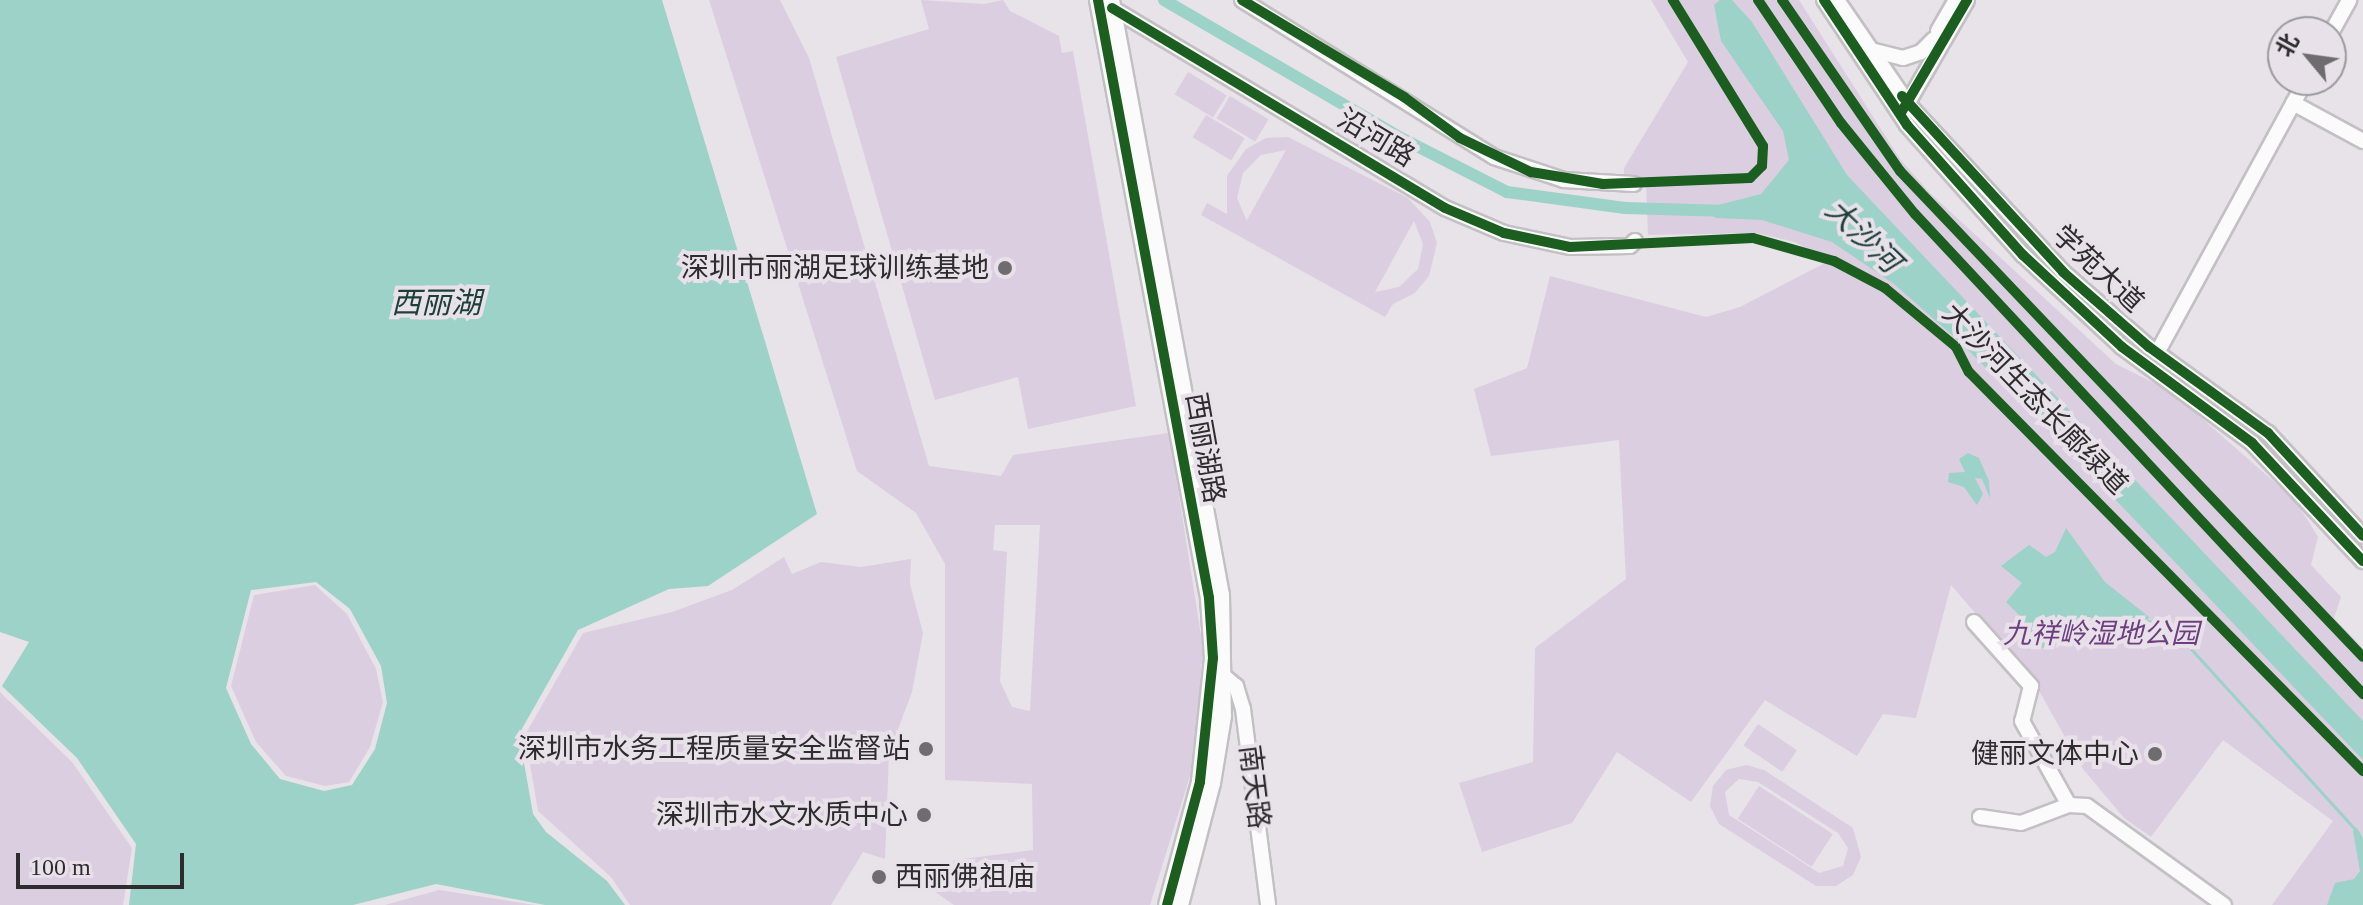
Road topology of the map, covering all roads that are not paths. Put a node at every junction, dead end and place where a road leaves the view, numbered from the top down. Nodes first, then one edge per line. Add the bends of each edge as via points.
1 (1242, 0) edge
2 (1824, 0) edge
3 (1837, 0) edge
4 (1956, 0) edge
5 (1967, 0) edge
6 (1107, 3) edge
7 (1934, 39) junction
8 (1871, 50) junction
9 (2297, 96) edge
10 (2293, 103) junction
11 (1903, 105) junction
12 (2363, 141) edge
13 (1634, 184) dead end
14 (1635, 241) dead end
15 (2157, 353) junction
16 (2363, 536) edge
17 (2363, 561) edge
18 (1974, 622) dead end
19 (1224, 676) junction
20 (2069, 805) junction
21 (1980, 817) dead end
22 (1167, 905) edge
23 (1180, 905) edge
24 (1268, 905) edge
25 (2224, 905) edge

1 - 13 street, 沿河路 via 1494,157 1564,180
2 - 11 street, 学苑大道
3 - 8 street, 学苑大道
4 - 7 street
5 - 11 street
6 - 14 street, 沿河路 via 1445,208 1504,233 1570,247 1630,246
6 - 19 main road, 西丽湖路 via 1221,595
6 - 22 main road, 西丽湖路 via 1211,628 1209,730
7 - 8 street via 1921,52 1903,58
7 - 11 street
8 - 11 street, 学苑大道
9 - 10 street
10 - 12 street
10 - 15 street
11 - 15 street, 学苑大道 via 2063,272
11 - 17 street, 学苑大道 via 2061,293 2131,354 2252,443
15 - 16 street, 学苑大道 via 2268,433
18 - 20 street via 2031,686 2022,721
19 - 23 main road, 西丽湖路 via 1212,783
19 - 24 street, 南天路 via 1236,686 1243,709
20 - 21 street via 2021,823
20 - 25 street via 2094,809

